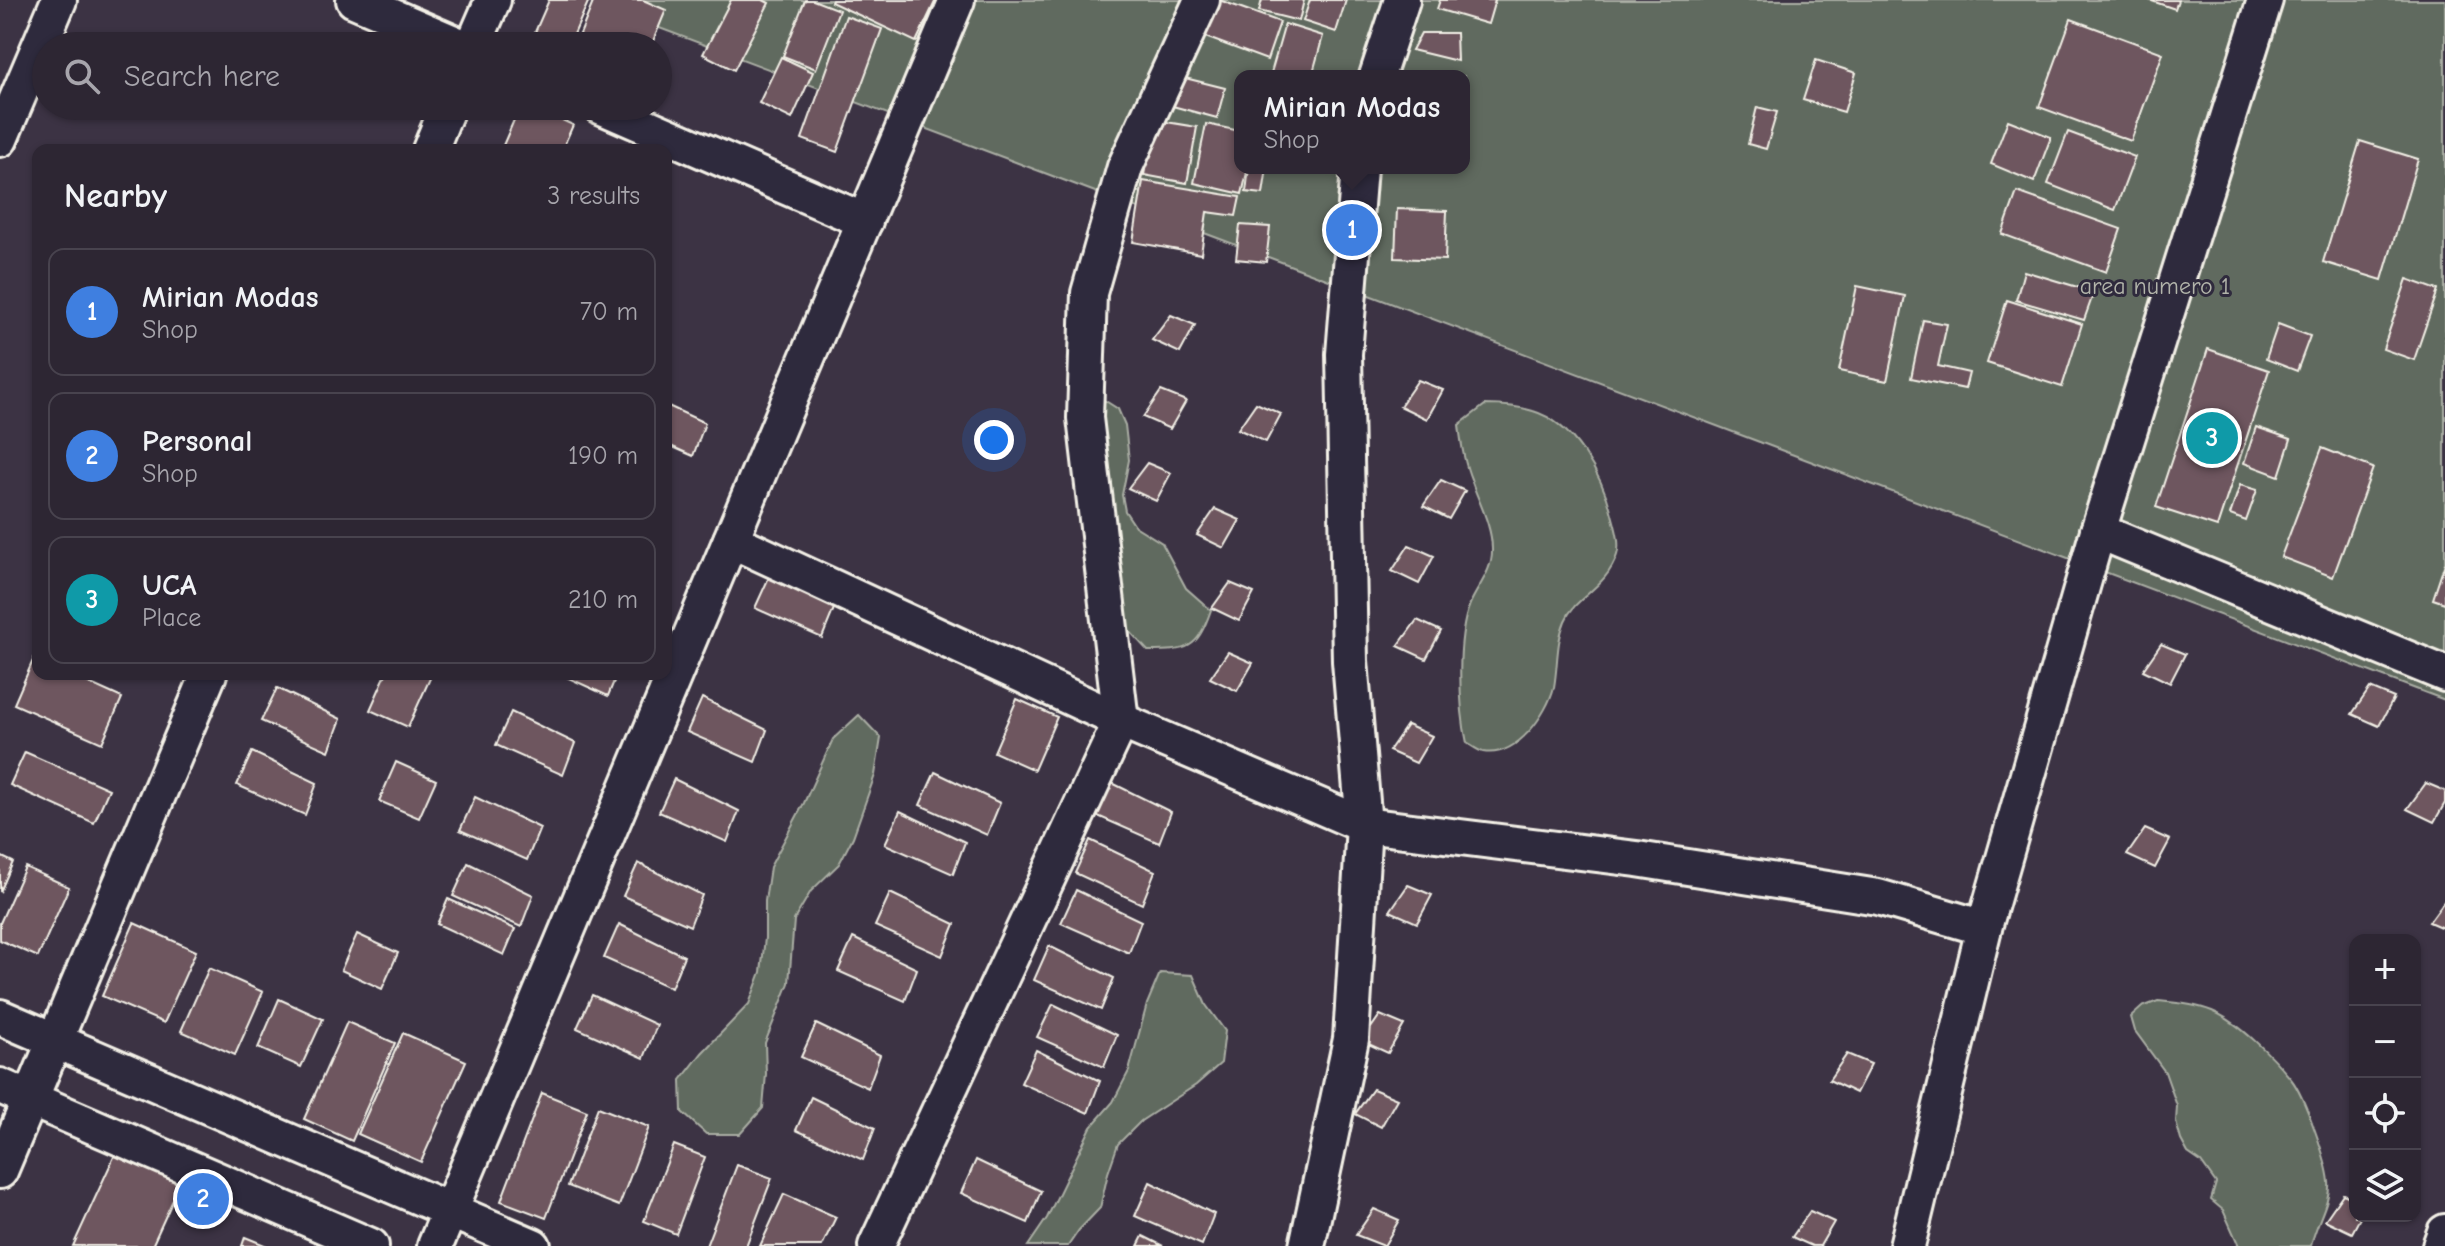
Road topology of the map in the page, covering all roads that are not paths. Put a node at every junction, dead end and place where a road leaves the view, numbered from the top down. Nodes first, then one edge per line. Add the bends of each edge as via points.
1 (59, 0) edge
2 (354, 0) edge
3 (493, 0) edge
4 (957, 0) edge
5 (1202, 0) edge
6 (1402, 0) edge
7 (2265, 0) edge
8 (45, 32) edge
9 (428, 32) edge
10 (479, 32) edge
11 (32, 64) edge
12 (1379, 70) edge
13 (442, 120) edge
14 (632, 120) edge
15 (0, 139) edge
16 (432, 144) edge
17 (1359, 174) edge
18 (865, 221) junction
19 (2098, 531) junction
20 (731, 540) junction
21 (2445, 674) edge
22 (206, 680) edge
23 (1121, 721) junction
24 (1364, 825) junction
25 (1984, 928) junction
26 (0, 1017) edge
27 (55, 1040) junction
28 (15, 1093) edge
29 (0, 1171) edge
30 (451, 1209) junction
31 (2445, 1232) edge
32 (371, 1246) edge
33 (435, 1246) edge
34 (533, 1246) edge
35 (876, 1246) edge
36 (1307, 1246) edge
37 (1907, 1246) edge
38 (2440, 1246) edge

1 - 8 street
2 - 9 street
3 - 10 street
4 - 18 street
5 - 23 street via 1125,167 1089,293 1085,418
6 - 12 street
7 - 19 street
11 - 15 street
13 - 16 street
14 - 18 street
17 - 24 street via 1344,354 1350,661
18 - 20 street
19 - 21 street
19 - 25 street
20 - 23 street
20 - 30 street
22 - 27 street
23 - 24 street
23 - 35 street
24 - 25 street via 1637,859 1878,897
24 - 36 street via 1351,1039
25 - 37 street
26 - 27 street
27 - 28 street
27 - 30 street
28 - 29 street
28 - 32 street
30 - 33 street
30 - 34 street
31 - 38 street

